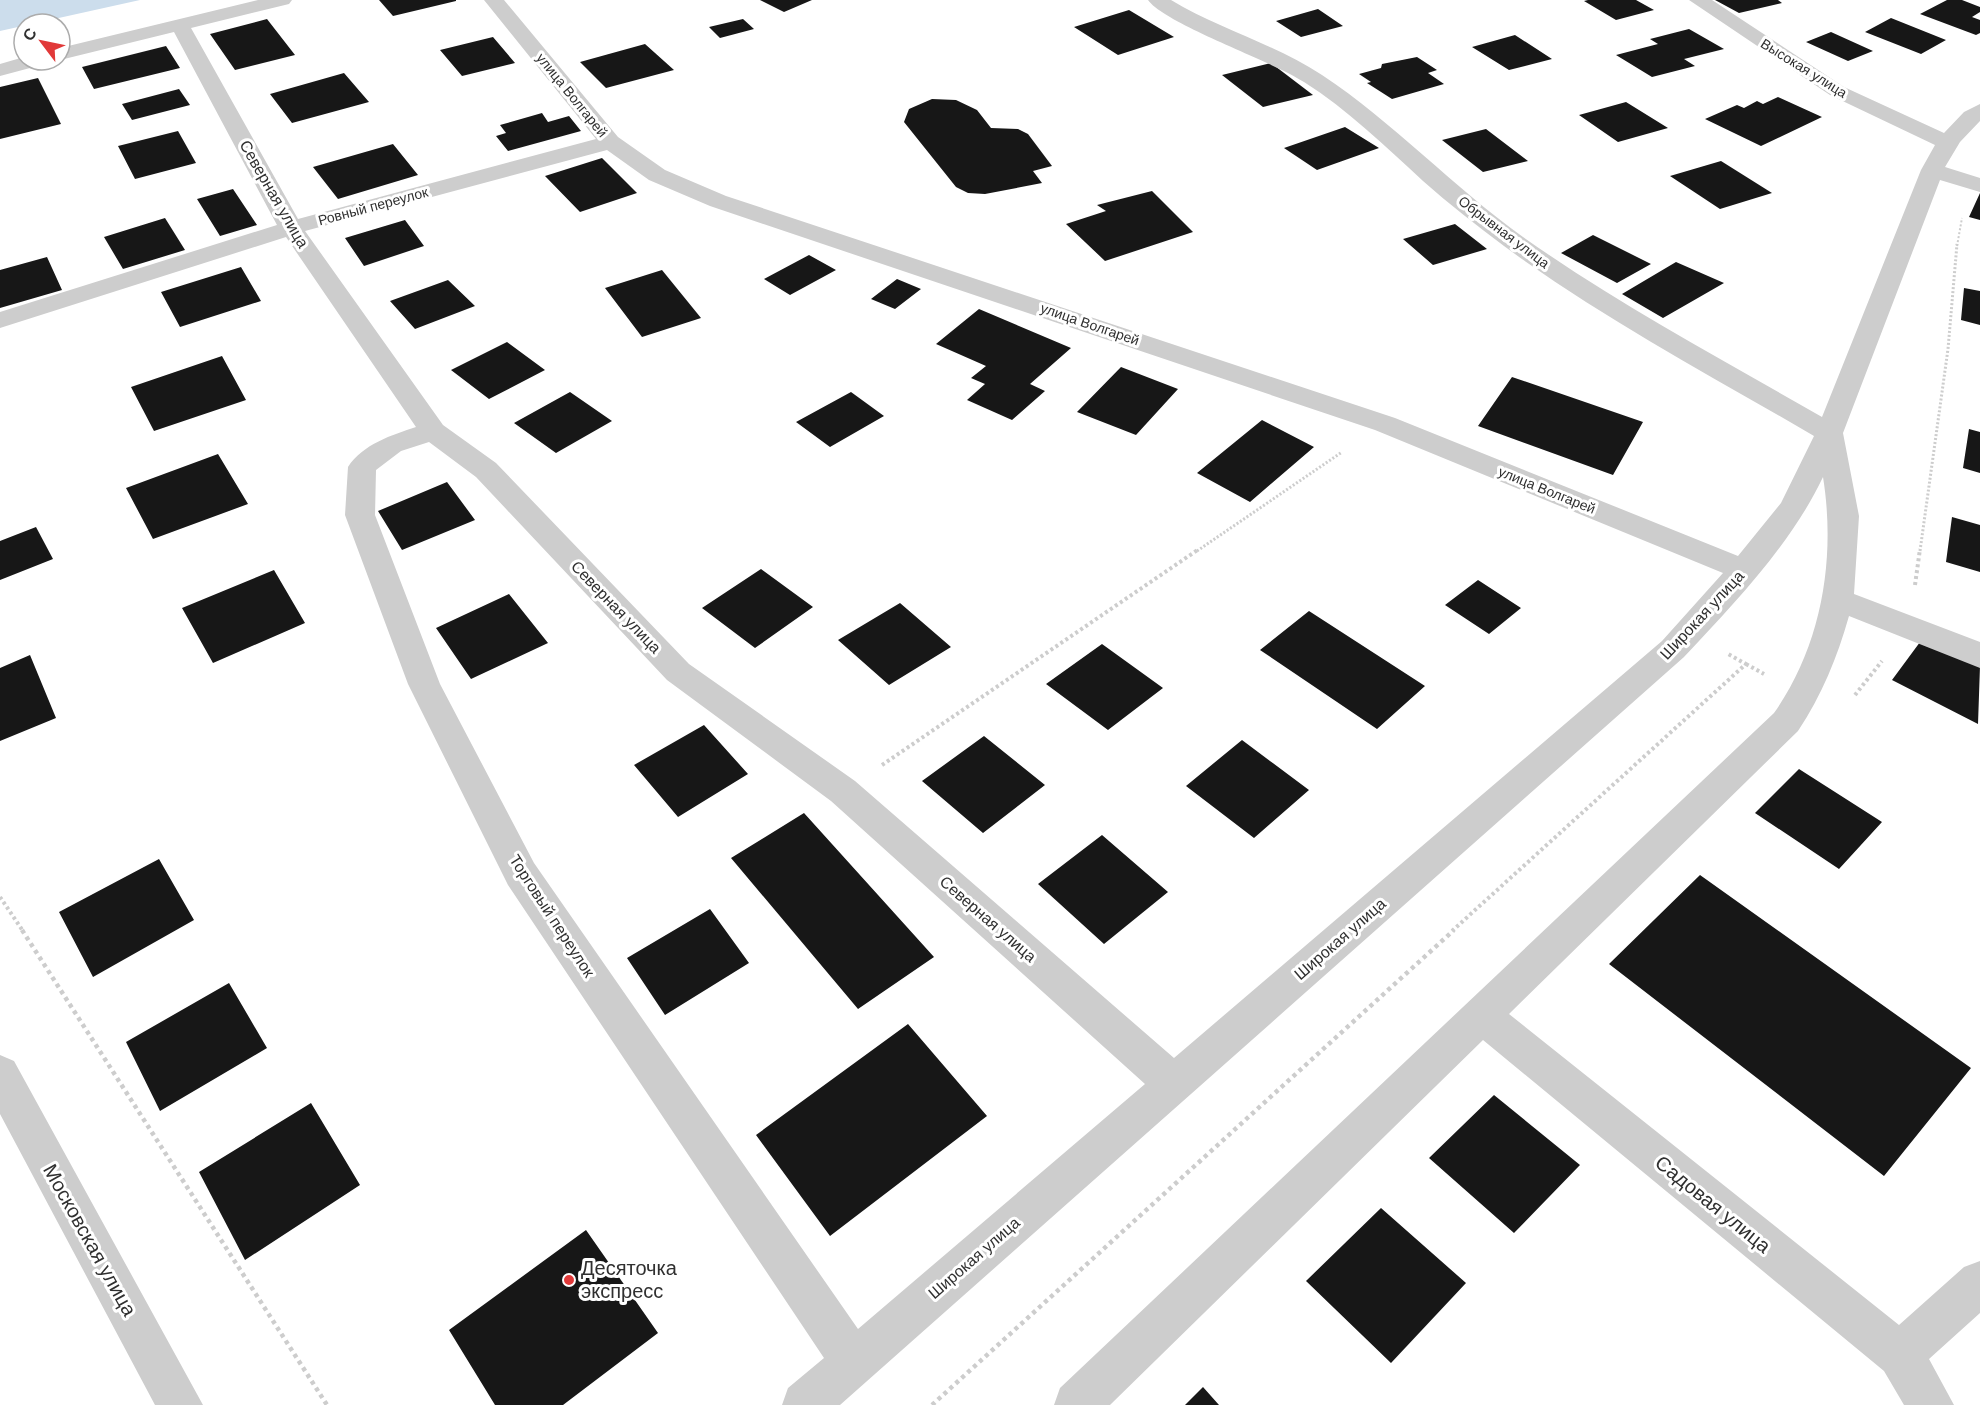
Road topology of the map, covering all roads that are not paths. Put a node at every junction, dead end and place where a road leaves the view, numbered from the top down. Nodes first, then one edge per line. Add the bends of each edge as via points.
1 (282, 0) edge
2 (494, 0) edge
3 (1158, 0) edge
4 (1699, 0) edge
5 (179, 24) junction
6 (72, 51) edge
7 (1980, 110) edge
8 (610, 142) junction
9 (1946, 142) junction
10 (1932, 170) junction
11 (1980, 185) edge
12 (291, 228) junction
13 (0, 321) edge
14 (433, 431) junction
15 (1829, 433) junction
16 (1744, 570) junction
17 (1839, 600) junction
18 (1980, 656) edge
19 (1481, 1015) junction
20 (0, 1074) edge
21 (1174, 1084) junction
22 (1980, 1283) edge
23 (1900, 1355) junction
24 (854, 1362) junction
25 (180, 1405) edge
26 (805, 1405) edge
27 (1077, 1405) edge
28 (1931, 1405) edge

1 - 5 street
2 - 8 street, улица Волгарей
3 - 15 street, Обрывная улица via 1181,16 1268,52 1313,78 1407,152 1470,210 1562,275 1692,356
4 - 9 street, Высокая улица via 1837,92
5 - 6 street
5 - 12 street, Северная улица
7 - 9 street, Широкая улица
8 - 12 street, Ровный переулок
8 - 16 street, улица Волгарей via 657,175 718,201 1385,424
9 - 10 street, Широкая улица
10 - 11 street
10 - 15 street, Широкая улица
12 - 13 street, Ровный переулок
12 - 14 street, Северная улица
14 - 21 street, Северная улица via 486,470 678,672 843,791
14 - 24 street, Торговый переулок via 391,445 362,467 360,506 360,515 424,684 521,874
15 - 16 street, Широкая улица via 1794,507
15 - 17 street via 1844,516
16 - 21 street, Широкая улица via 1673,649
17 - 18 street
17 - 19 street via 1822,656 1786,722
19 - 23 street, Садовая улица
19 - 27 street
20 - 25 street, Московская улица
21 - 24 street, Широкая улица
22 - 23 street
23 - 28 street, Садовая улица
24 - 26 street, Широкая улица

